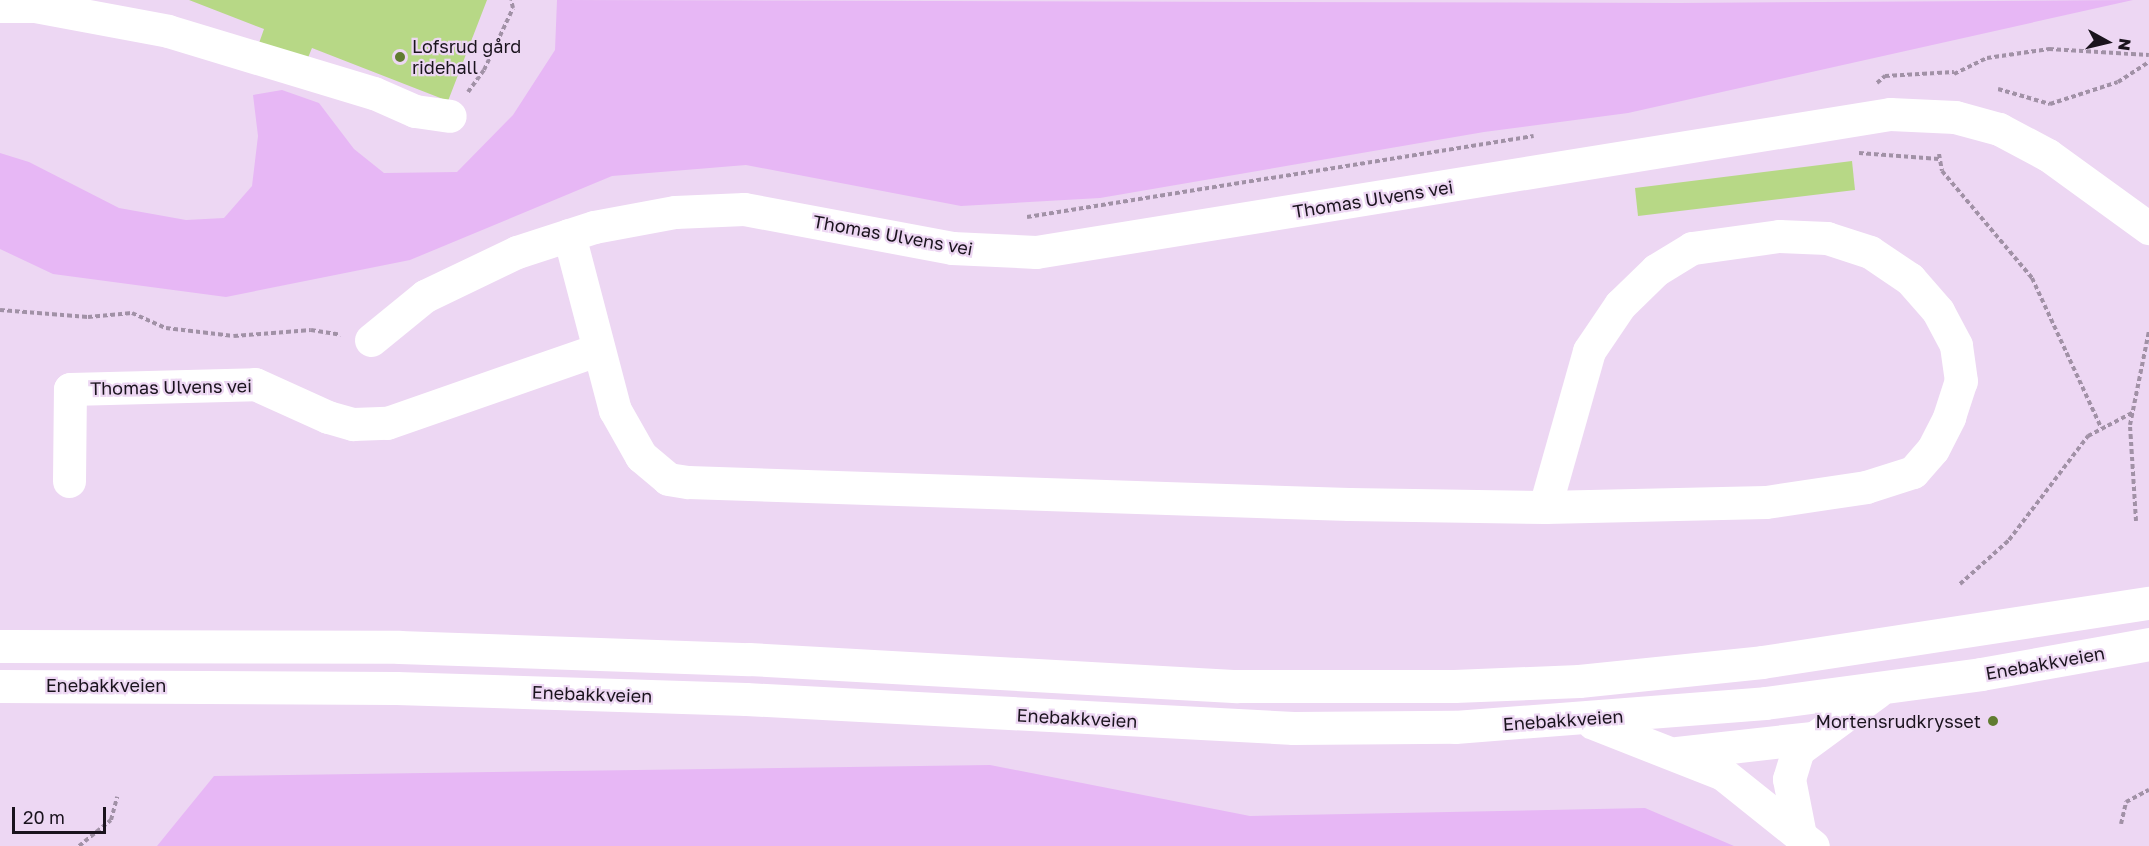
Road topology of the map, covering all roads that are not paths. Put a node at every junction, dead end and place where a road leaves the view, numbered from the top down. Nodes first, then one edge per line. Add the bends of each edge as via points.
1 (0, 6) edge
2 (450, 116) road end
3 (2149, 228) edge
4 (569, 235) junction
5 (371, 340) road end
6 (597, 351) junction
7 (69, 481) dead end
8 (1545, 507) junction
9 (2141, 605) edge
10 (2148, 644) edge
11 (0, 646) edge
12 (0, 686) edge
13 (1884, 688) junction
14 (1585, 720) junction
15 (1810, 738) junction
16 (1677, 753) junction
17 (1806, 838) edge

1 - 2 main road via 35,6 168,31 374,93 415,111
3 - 4 main road, Thomas Ulvens vei via 2058,162 1999,129 1955,117 1890,114 1036,252 952,248 744,209 675,212
4 - 5 main road, Thomas Ulvens vei via 517,252 425,296
4 - 6 main road
6 - 7 main road, Thomas Ulvens vei via 387,423 328,417 255,384 70,388
6 - 8 main road via 630,439 668,479
8 - 8 main road via 1766,502 1866,487 1913,472 1933,450 1949,417 1960,381 1956,345 1938,311 1910,279 1870,252 1827,238 1779,236 1692,248 1656,270 1620,304 1589,351
9 - 11 main road via 1762,662 1579,681 1454,686 1237,686 748,659 411,647
10 - 13 main road, Enebakkveien
12 - 14 main road, Enebakkveien via 396,688 734,699 1293,728
13 - 14 main road, Enebakkveien
13 - 15 main road
14 - 16 main road
15 - 16 main road
15 - 17 main road via 1798,750 1789,779
16 - 17 main road via 1735,780

